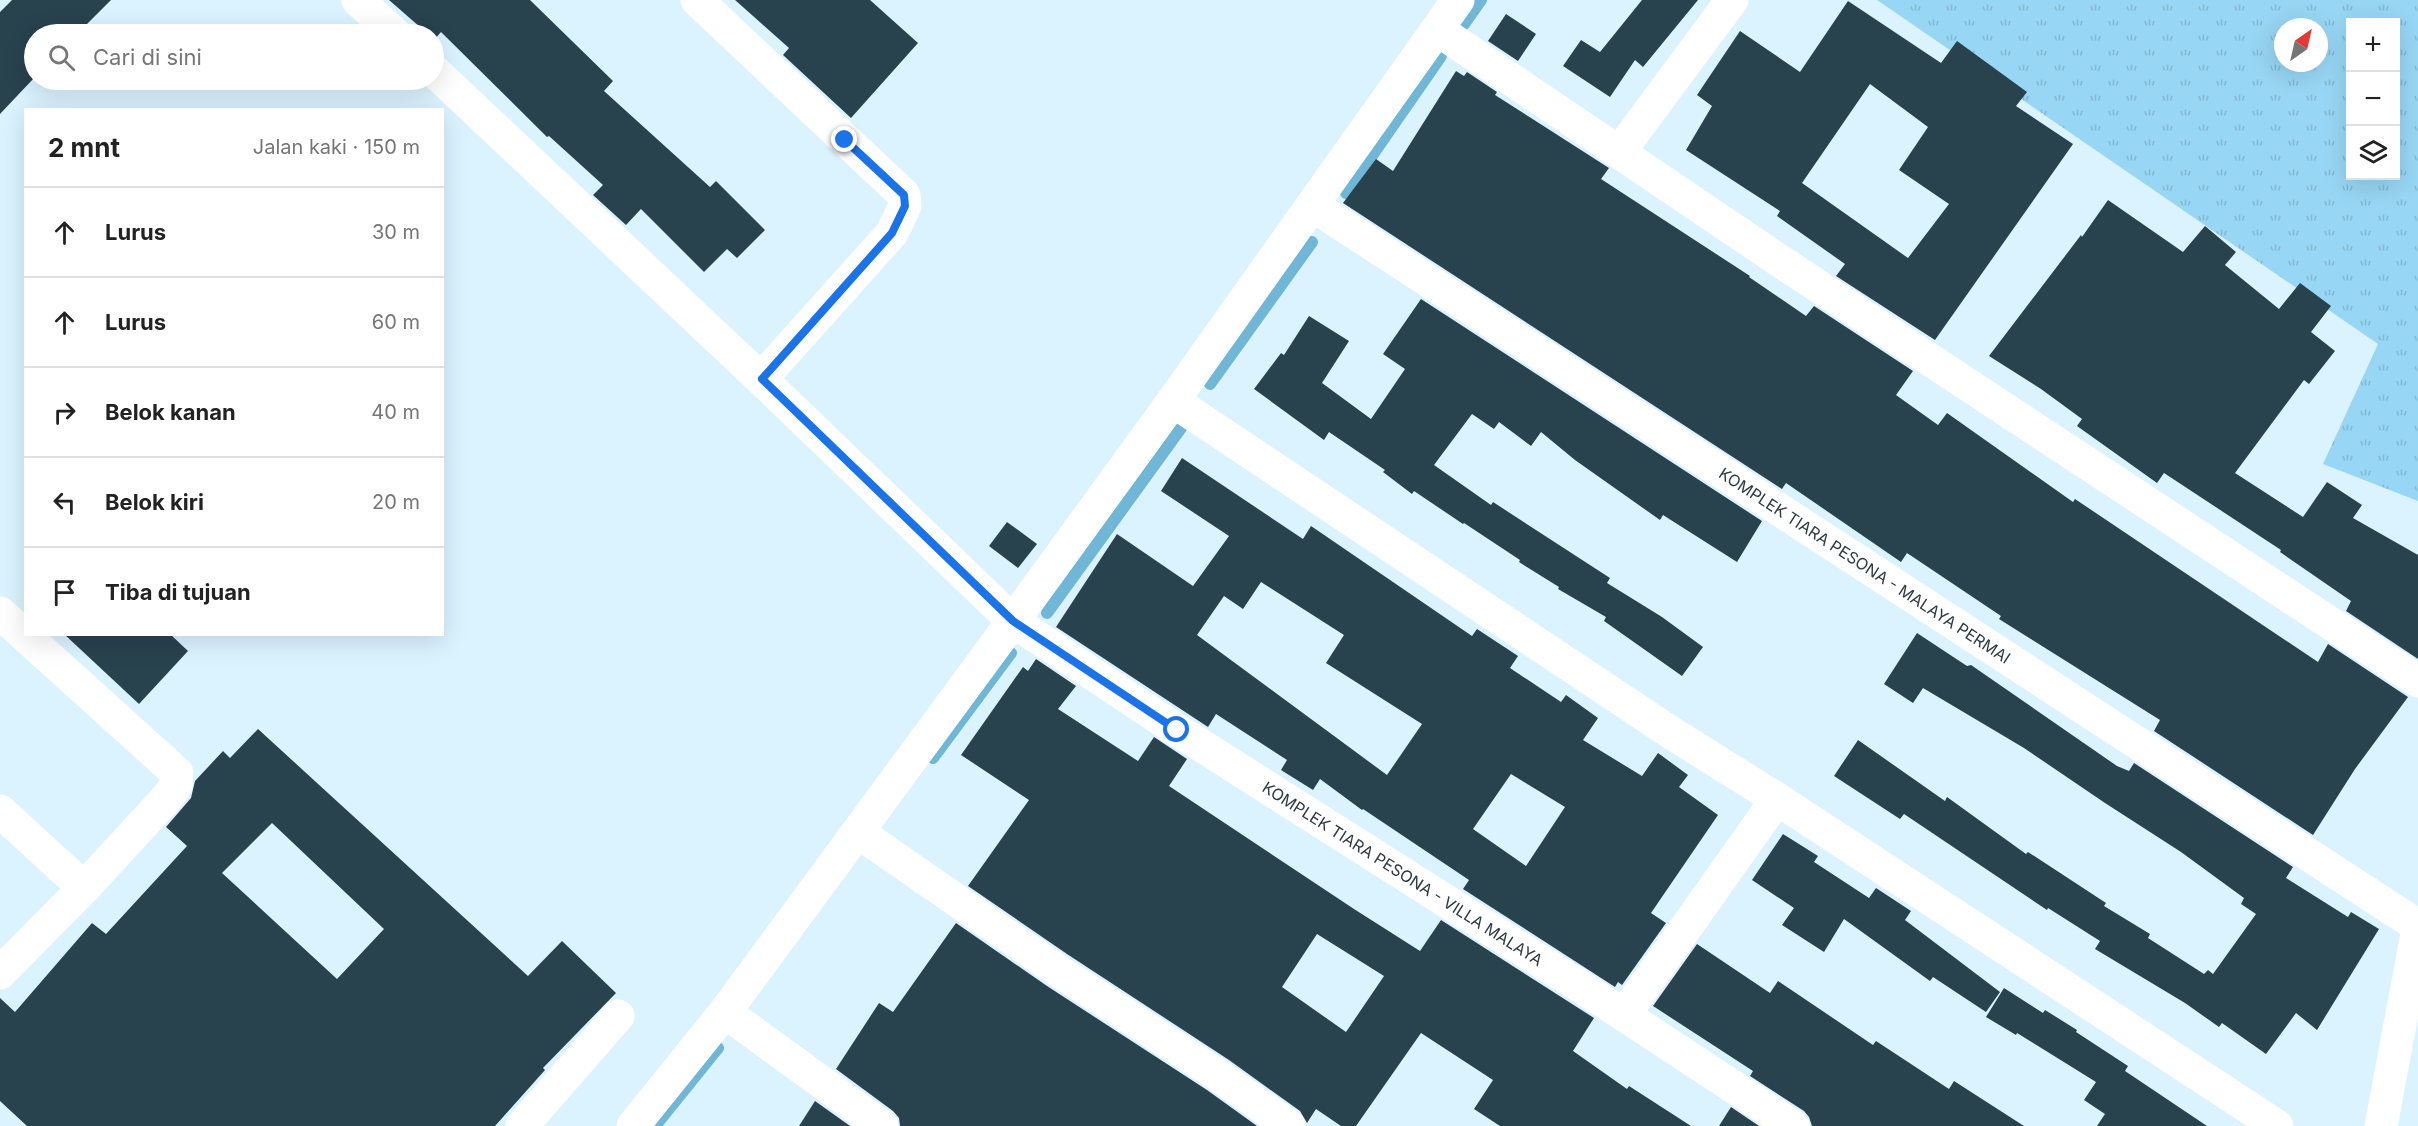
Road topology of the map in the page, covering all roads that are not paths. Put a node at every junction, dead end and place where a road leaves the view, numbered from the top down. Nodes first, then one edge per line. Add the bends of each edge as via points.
1 (358, 0) edge
2 (697, 0) edge
3 (1458, 0) edge
4 (1732, 0) edge
5 (384, 24) edge
6 (1438, 30) junction
7 (444, 80) edge
8 (1620, 151) junction
9 (1312, 205) junction
10 (762, 379) junction
11 (1173, 401) junction
12 (0, 613) edge
13 (1013, 621) junction
14 (24, 635) edge
15 (25, 636) edge
16 (2418, 681) edge
17 (1777, 799) junction
18 (0, 811) edge
19 (858, 832) junction
20 (84, 888) junction
21 (2418, 928) edge
22 (0, 973) edge
23 (725, 1012) junction
24 (1624, 1015) junction
25 (618, 1016) dead end
26 (522, 1126) edge
27 (633, 1126) edge
28 (882, 1126) edge
29 (1289, 1126) edge
30 (1793, 1126) edge
31 (2277, 1126) edge
32 (2381, 1126) edge

1 - 5 street
2 - 10 street via 904,195 905,206 892,233
3 - 6 street
4 - 8 street
6 - 8 street
6 - 9 street
7 - 10 street, KOMPLEK TIARA PESONA - VILLA MALAYA
8 - 16 street via 1780,261
9 - 11 street
9 - 21 street, KOMPLEK TIARA PESONA - MALAYA PERMAI
10 - 13 street, KOMPLEK TIARA PESONA - VILLA MALAYA
11 - 13 street
11 - 17 street via 1660,726
12 - 14 street
13 - 19 street
13 - 24 street, KOMPLEK TIARA PESONA - VILLA MALAYA
15 - 20 street via 177,773 176,786 165,800
17 - 24 street
17 - 31 street
18 - 20 street
19 - 23 street
19 - 29 street
20 - 22 street
21 - 32 street
23 - 27 street
23 - 28 street
24 - 30 street, KOMPLEK TIARA PESONA - VILLA MALAYA
25 - 26 street

